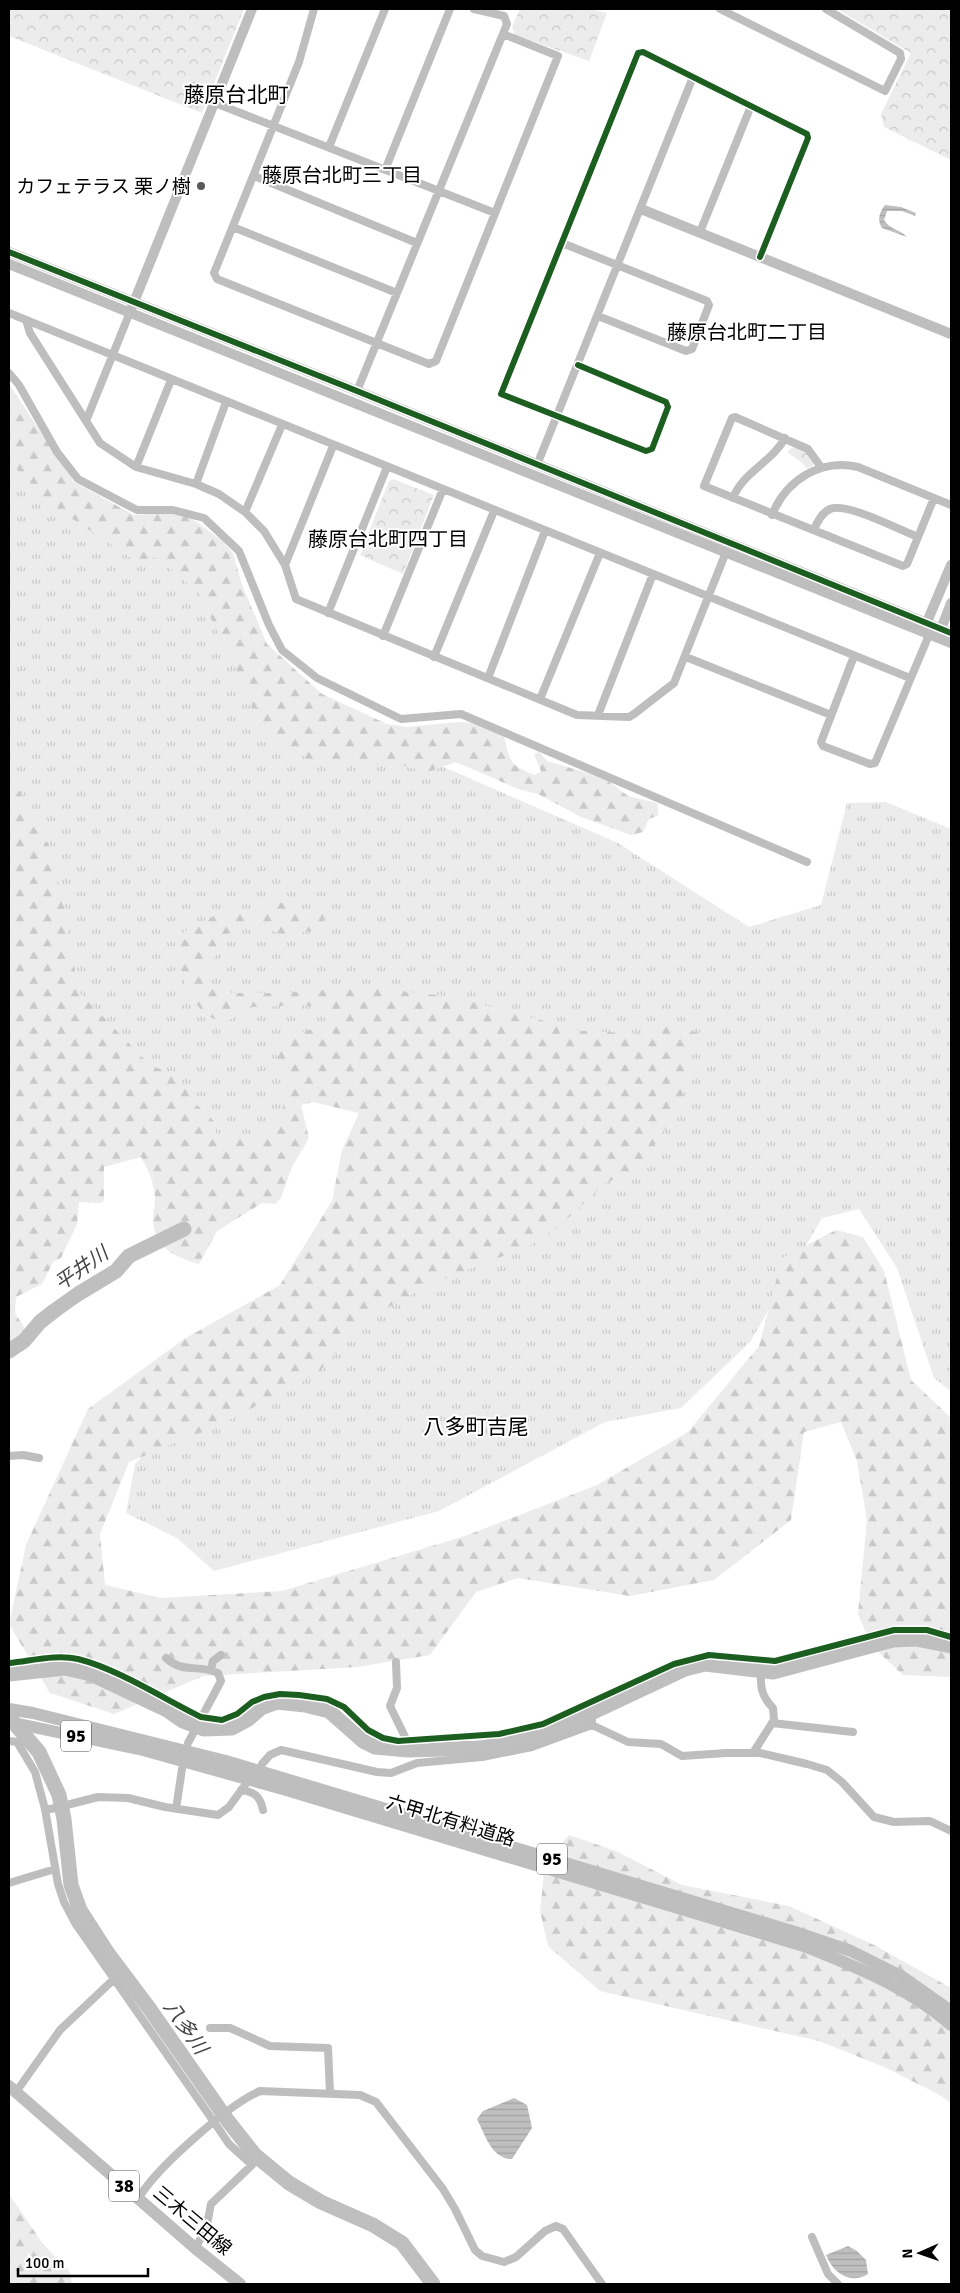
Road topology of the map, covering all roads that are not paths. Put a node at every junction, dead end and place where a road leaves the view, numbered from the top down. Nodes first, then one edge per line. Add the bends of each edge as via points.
1 (252, 9) edge
2 (314, 9) edge
3 (385, 9) edge
4 (450, 9) edge
5 (474, 9) edge
6 (720, 9) edge
7 (826, 9) edge
8 (503, 34) junction
9 (693, 77) junction
10 (216, 104) junction
11 (751, 106) junction
12 (274, 125) junction
13 (330, 147) junction
14 (385, 170) junction
15 (254, 176) junction
16 (440, 192) junction
17 (641, 209) junction
18 (495, 213) junction
19 (233, 227) junction
20 (700, 232) junction
21 (417, 243) junction
22 (562, 243) junction
23 (9, 252) edge
24 (760, 257) junction
25 (9, 264) edge
26 (618, 265) junction
27 (397, 293) junction
28 (134, 301) junction
29 (130, 312) junction
30 (9, 313) edge
31 (598, 316) junction
32 (26, 320) junction
33 (951, 334) edge
34 (377, 344) junction
35 (113, 356) junction
36 (578, 365) junction
37 (9, 373) edge
38 (171, 380) junction
39 (357, 390) junction
40 (226, 402) junction
41 (557, 417) junction
42 (86, 421) junction
43 (282, 425) junction
44 (785, 438) junction
45 (333, 446) junction
46 (538, 465) junction
47 (136, 466) junction
48 (386, 467) junction
49 (821, 467) junction
50 (196, 484) junction
51 (443, 489) junction
52 (733, 498) junction
53 (934, 498) junction
54 (951, 505) edge
55 (494, 511) junction
56 (245, 512) junction
57 (772, 514) junction
58 (814, 530) junction
59 (545, 531) junction
60 (918, 537) junction
61 (726, 552) junction
62 (600, 553) junction
63 (951, 565) edge
64 (284, 566) junction
65 (653, 574) junction
66 (709, 598) junction
67 (951, 603) edge
68 (328, 613) junction
69 (927, 622) junction
70 (941, 629) junction
71 (951, 633) edge
72 (929, 635) junction
73 (383, 636) junction
74 (951, 644) edge
75 (854, 656) junction
76 (434, 657) junction
77 (686, 657) junction
78 (488, 678) junction
79 (910, 678) junction
80 (540, 699) junction
81 (598, 715) junction
82 (831, 715) junction
83 (807, 862) dead end
84 (9, 1456) edge
85 (39, 1458) dead end
86 (951, 1637) edge
87 (221, 1655) dead end
88 (166, 1658) dead end
89 (761, 1661) junction
90 (396, 1662) dead end
91 (9, 1663) edge
92 (211, 1669) junction
93 (586, 1706) junction
94 (9, 1709) edge
95 (200, 1719) junction
96 (592, 1722) junction
97 (9, 1723) edge
98 (772, 1723) junction
99 (852, 1732) dead end
100 (9, 1741) edge
101 (407, 1741) junction
102 (188, 1743) dead end
103 (753, 1753) junction
104 (262, 1764) dead end
105 (182, 1769) dead end
106 (48, 1809) junction
107 (176, 1809) junction
108 (263, 1810) dead end
109 (951, 1831) edge
110 (55, 1869) junction
111 (9, 1883) edge
112 (113, 1980) junction
113 (951, 2011) edge
114 (951, 2025) edge
115 (210, 2028) dead end
116 (12, 2089) edge
117 (330, 2093) junction
118 (215, 2121) junction
119 (138, 2199) junction
120 (812, 2237) dead end
121 (195, 2248) junction
122 (236, 2283) edge
123 (602, 2284) edge
124 (838, 2284) edge

1 - 10 street
2 - 12 street via 299,62
3 - 13 street
4 - 14 street
5 - 8 street via 504,16 507,24
6 - 7 street via 885,91 901,59 900,53
8 - 16 street
8 - 18 street via 558,56
9 - 11 street
9 - 17 street
9 - 22 street via 643,52 638,53
10 - 12 street
10 - 28 street
11 - 20 street
11 - 24 street via 807,134 808,138
12 - 13 street
12 - 15 street
13 - 14 street
14 - 16 street
15 - 19 street
15 - 21 street
16 - 18 street
16 - 21 street
17 - 20 street
17 - 26 street
18 - 34 street via 436,361 429,364
19 - 27 street
19 - 34 street via 214,274 217,279
20 - 24 street
21 - 27 street
22 - 26 street
22 - 41 street via 501,394
23 - 28 street
24 - 33 street
25 - 29 street
26 - 31 street
26 - 31 street via 708,301 692,349 686,351
27 - 34 street
28 - 29 street
28 - 39 street
29 - 35 street
29 - 61 street
30 - 32 street
31 - 36 street
32 - 35 street
32 - 42 street via 30,333
34 - 39 street
35 - 38 street
35 - 42 street
36 - 41 street
36 - 41 street via 666,402 668,407 652,449 646,452
37 - 83 street via 57,452 78,479 137,510 173,510 204,518 239,551 282,650 317,678 401,719 461,714
38 - 40 street
38 - 47 street
39 - 46 street
40 - 43 street
40 - 50 street
41 - 46 street
42 - 47 street via 100,444
43 - 45 street
43 - 56 street
44 - 49 street via 808,449
44 - 52 street via 738,485
44 - 52 street via 732,418 704,486
45 - 48 street
45 - 64 street
46 - 69 street
47 - 50 street
48 - 51 street
48 - 68 street
49 - 53 street via 844,464 858,467
49 - 57 street via 803,476 783,493
50 - 56 street via 219,494
51 - 55 street
51 - 73 street
52 - 57 street
53 - 54 street
53 - 60 street
55 - 59 street
55 - 76 street
56 - 64 street via 264,531
57 - 58 street
58 - 60 street via 817,521 829,510 846,508
58 - 60 street via 903,566 907,564
59 - 62 street
59 - 78 street
61 - 66 street
61 - 72 street
62 - 65 street
62 - 80 street
63 - 69 street
64 - 68 street via 296,600
65 - 66 street
65 - 81 street
66 - 75 street
66 - 77 street
67 - 70 street
68 - 73 street
69 - 70 street
69 - 72 street
70 - 71 street
70 - 72 street
72 - 74 street
72 - 79 street
73 - 76 street
75 - 79 street
75 - 82 street
76 - 78 street
77 - 81 street via 674,683 634,714
77 - 82 street
78 - 80 street
79 - 82 street via 876,763 870,764 823,746 821,742
80 - 81 street via 576,714
84 - 85 street
86 - 89 street via 927,1630 894,1630 775,1661
87 - 92 street via 213,1661
88 - 92 street via 188,1669
89 - 93 street via 725,1656 693,1658
89 - 98 street via 764,1699 773,1708
90 - 101 street via 397,1688 390,1706
91 - 95 street via 78,1659 120,1675
92 - 95 street via 218,1672 221,1681
93 - 96 street
93 - 101 street via 543,1724 499,1734
94 - 113 main road, 六甲北有料道路 / 95 via 226,1761 794,1932 851,1951 901,1976
95 - 101 street via 222,1720 264,1697 299,1695 327,1699 344,1707 368,1730 383,1738
95 - 102 street
96 - 103 street via 628,1742 661,1744 682,1756
96 - 104 street via 532,1747 482,1757 417,1763 391,1773 282,1750 270,1755
97 - 114 main road, 六甲北有料道路 / 95 via 142,1750 283,1789 807,1947 872,1973 914,1996
98 - 99 street
98 - 103 street
100 - 106 street via 17,1742 35,1772
103 - 109 street via 827,1770 874,1817 894,1822 930,1821
105 - 107 street
106 - 107 street via 98,1797 128,1798
106 - 110 street
107 - 108 street via 218,1815 229,1807 243,1787 260,1798
110 - 111 street
110 - 112 street via 64,1902
112 - 116 street via 60,2030
112 - 118 street
115 - 117 street via 230,2028 270,2046 328,2048
116 - 119 main road, 三木三田線 / 38
117 - 118 street via 260,2091
117 - 123 street via 360,2095 376,2102 443,2189 475,2250 482,2256 504,2262 516,2257 545,2231 556,2226 563,2229
118 - 119 street via 157,2174
118 - 121 street via 230,2144 252,2165 211,2204 206,2230
119 - 121 main road, 三木三田線 / 38
120 - 124 street via 828,2274
121 - 122 main road, 三木三田線 / 38

